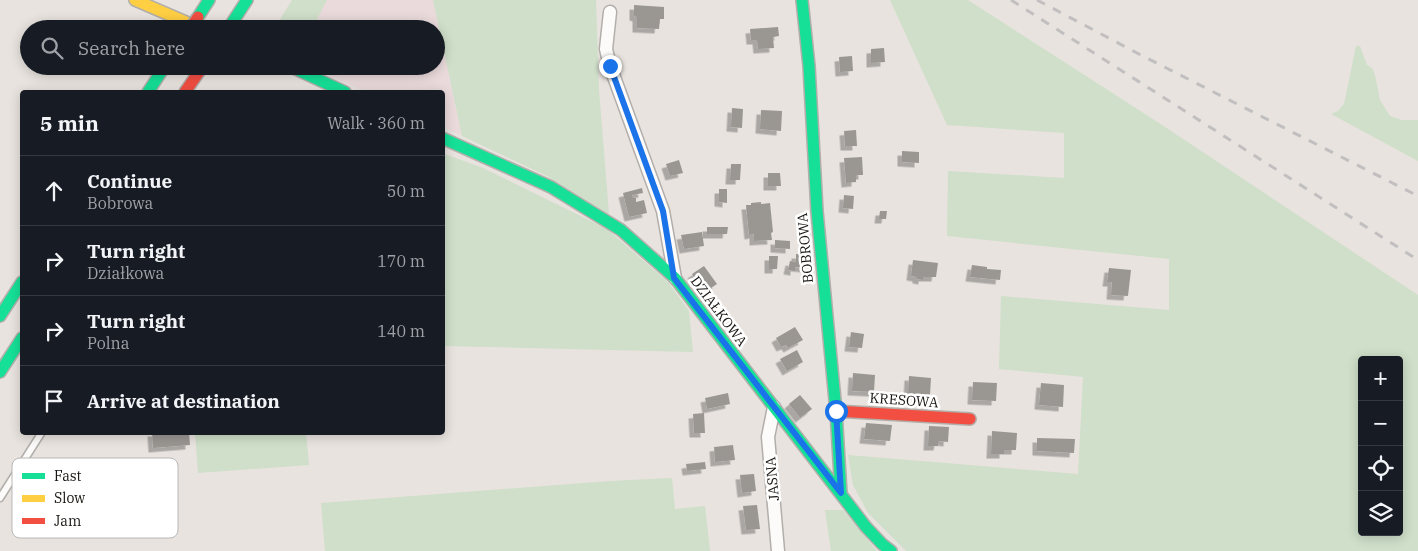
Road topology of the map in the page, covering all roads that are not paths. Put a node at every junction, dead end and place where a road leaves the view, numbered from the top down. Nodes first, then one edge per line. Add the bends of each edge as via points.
1 (135, 0) edge
2 (209, 0) edge
3 (247, 0) edge
4 (802, 0) edge
5 (610, 12) dead end
6 (181, 20) edge
7 (196, 20) edge
8 (234, 20) edge
9 (159, 75) edge
10 (197, 75) edge
11 (308, 75) edge
12 (149, 90) edge
13 (186, 90) edge
14 (341, 90) edge
15 (445, 139) edge
16 (674, 278) junction
17 (20, 285) edge
18 (0, 316) edge
19 (20, 341) edge
20 (0, 372) edge
21 (774, 407) junction
22 (836, 411) junction
23 (970, 419) dead end
24 (40, 435) edge
25 (25, 458) edge
26 (12, 479) edge
27 (841, 493) junction
28 (0, 498) edge
29 (778, 551) edge
30 (891, 551) edge

1 - 6 main road
2 - 7 main road, bridge
3 - 8 main road
4 - 22 main road, BOBROWA
5 - 16 street via 606,49 610,66 663,211
9 - 12 main road
10 - 13 main road
11 - 14 main road
15 - 16 main road, DZIAŁKOWA via 551,187 620,230
16 - 21 main road, DZIAŁKOWA
17 - 18 main road
19 - 20 main road
21 - 27 main road, DZIAŁKOWA
21 - 29 street, JASNA via 768,437
22 - 23 main road, KRESOWA
22 - 27 main road, BOBROWA
24 - 25 lane
26 - 28 lane
27 - 30 main road, DZIAŁKOWA via 866,527

